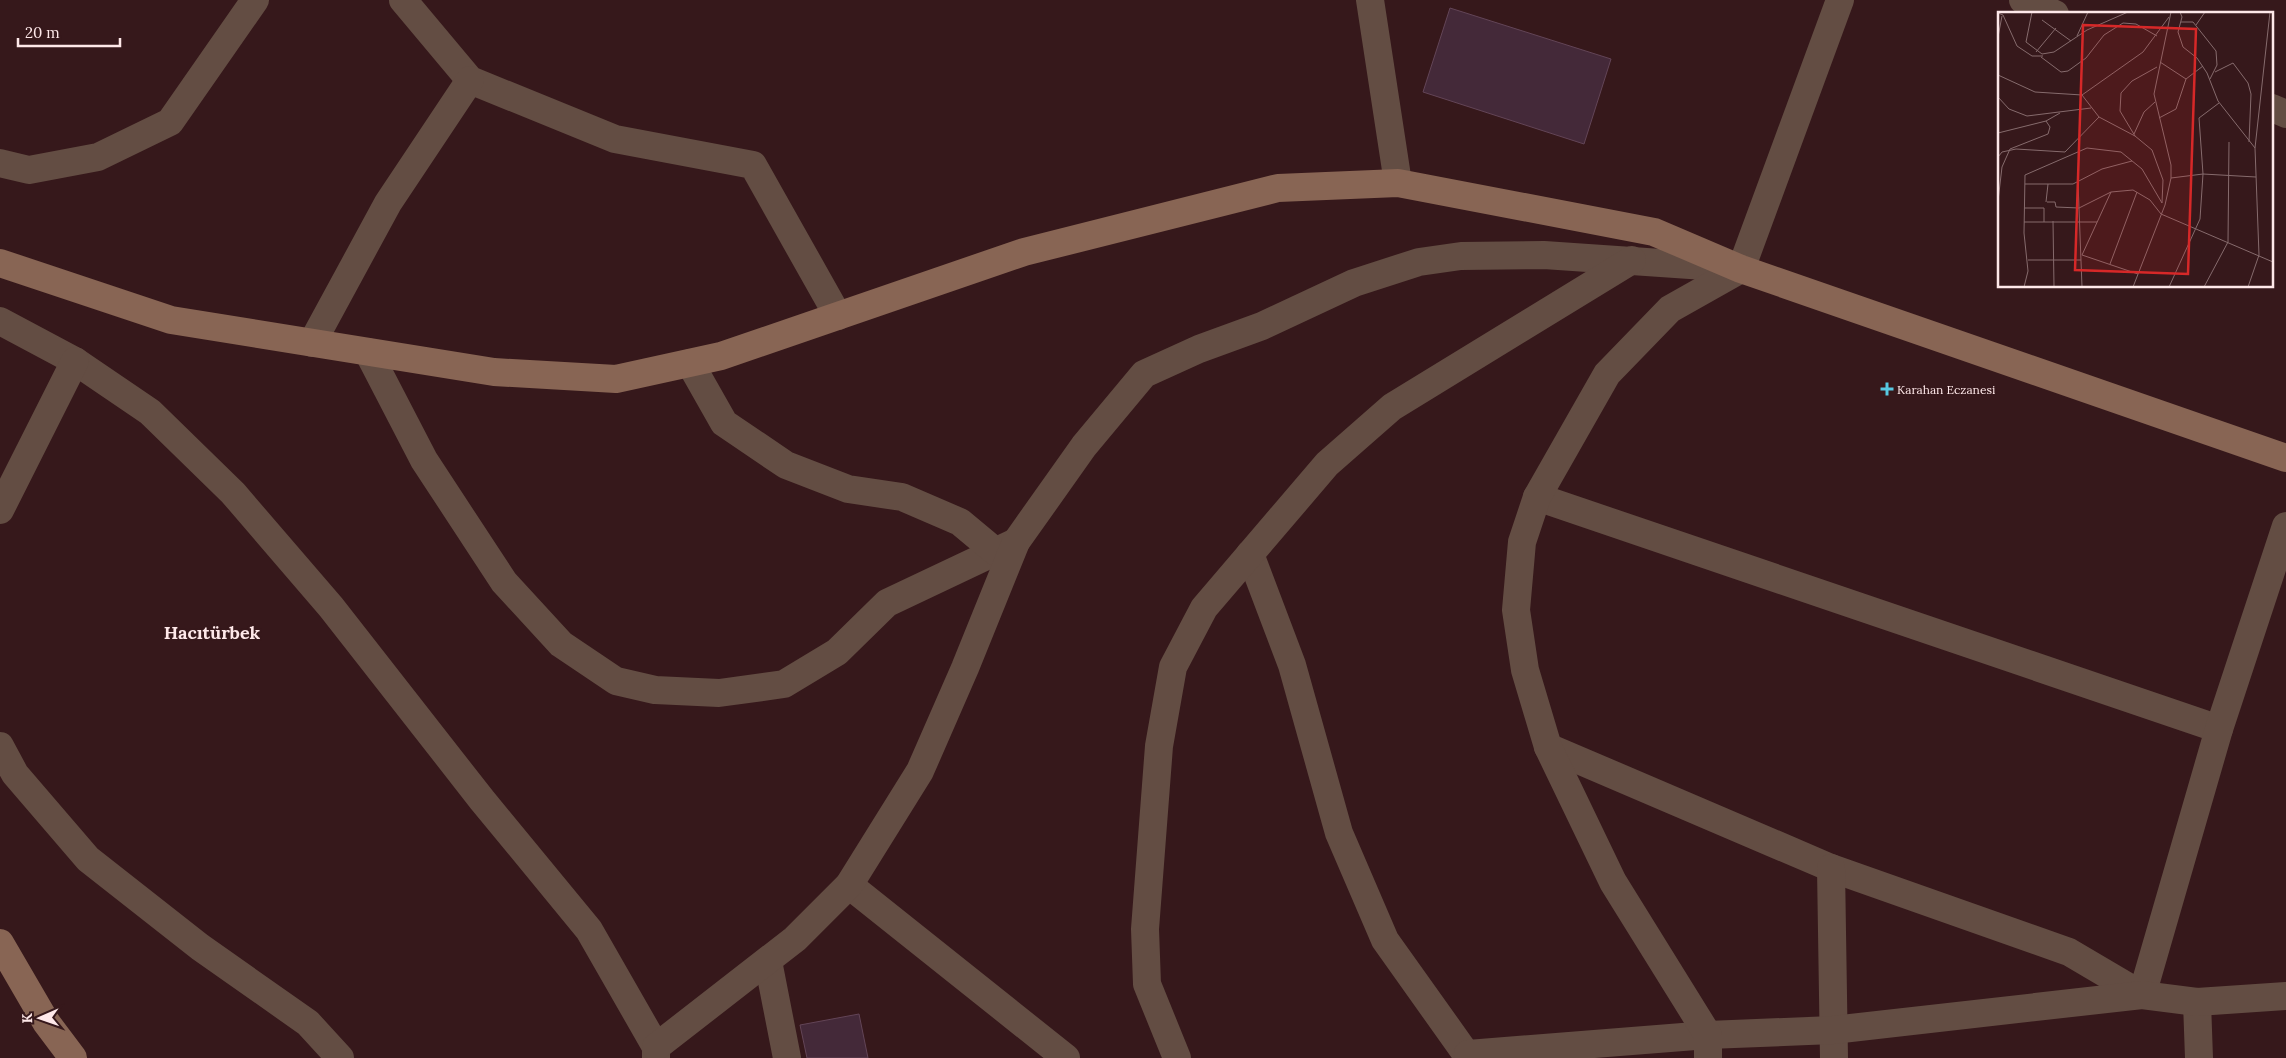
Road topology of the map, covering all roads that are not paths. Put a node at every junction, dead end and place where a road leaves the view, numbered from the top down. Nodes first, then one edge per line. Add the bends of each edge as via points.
1 (256, 0) edge
2 (403, 0) edge
3 (1370, 0) edge
4 (1840, 0) edge
5 (2024, 0) edge
6 (2051, 12) edge
7 (470, 80) junction
8 (2274, 109) edge
9 (2286, 114) edge
10 (0, 163) edge
11 (1398, 184) junction
12 (1632, 260) junction
13 (0, 263) edge
14 (1741, 269) junction
15 (838, 316) junction
16 (0, 321) edge
17 (312, 342) junction
18 (368, 352) junction
19 (75, 362) junction
20 (690, 363) junction
21 (2286, 458) edge
22 (1537, 497) junction
23 (0, 510) edge
24 (2286, 526) edge
25 (1006, 547) junction
26 (1250, 554) junction
27 (2219, 729) junction
28 (0, 746) edge
29 (1548, 747) junction
30 (1831, 868) junction
31 (849, 885) junction
32 (0, 943) edge
33 (768, 961) junction
34 (2142, 995) junction
35 (2286, 996) edge
36 (2197, 1002) junction
37 (1833, 1030) junction
38 (1708, 1046) edge
39 (656, 1053) edge
40 (1469, 1056) edge
41 (73, 1058) edge
42 (340, 1058) edge
43 (787, 1058) edge
44 (1066, 1058) edge
45 (1177, 1058) edge
46 (1834, 1058) edge
47 (2199, 1058) edge

1 - 10 street via 170,122 98,157 29,170
2 - 7 street
3 - 11 street
4 - 14 street
5 - 6 street
7 - 15 street via 614,139 752,165
7 - 17 street via 388,203
8 - 9 street
11 - 14 main road via 1654,232
11 - 15 main road via 1278,188 1024,252
12 - 14 street
12 - 25 street via 1498,255 1419,262 1354,283 1262,326 1144,374
12 - 26 street via 1392,407 1327,464
13 - 17 main road via 172,320
14 - 21 main road
14 - 22 street via 1670,309 1607,374
15 - 20 main road via 722,356
16 - 19 street
17 - 18 main road
18 - 20 main road via 494,372 616,379
18 - 25 street via 424,460 504,582 561,644 616,681 656,690 719,694 784,684 838,652 887,603
19 - 23 street
19 - 39 street via 150,412 234,493 318,592 589,930
20 - 25 street via 724,423 786,465 848,490 902,497 960,522
22 - 27 street
22 - 29 street via 1522,542 1516,610 1524,670
24 - 27 street
25 - 31 street via 965,668 920,772
26 - 40 street via 1292,664 1340,832 1382,931
26 - 45 street via 1204,608 1173,667 1159,746 1145,929 1147,984
27 - 34 street
28 - 42 street via 15,774 88,859 200,947 308,1023
29 - 30 street
29 - 38 street via 1613,882
30 - 34 street via 2069,952
30 - 37 street
31 - 33 street
31 - 44 street
32 - 41 main road via 46,1022
33 - 39 street
33 - 43 street
34 - 36 street
34 - 37 street
35 - 36 street
36 - 47 street
37 - 38 street
37 - 46 street
38 - 40 street

